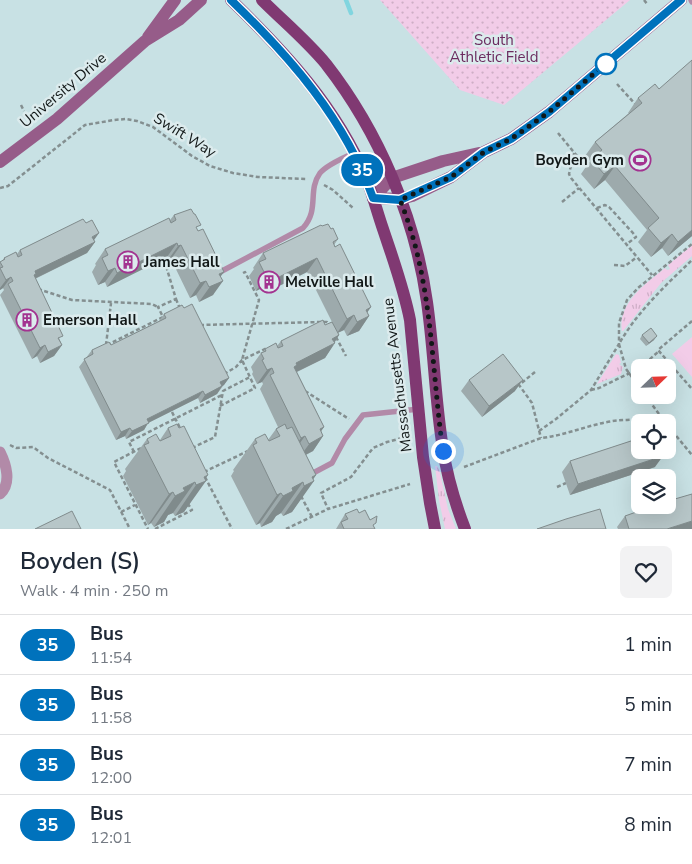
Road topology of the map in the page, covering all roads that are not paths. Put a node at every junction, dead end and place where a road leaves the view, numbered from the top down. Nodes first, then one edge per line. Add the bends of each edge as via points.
1 (175, 0) edge
2 (201, 0) edge
3 (231, 0) edge
4 (262, 0) edge
5 (681, 0) edge
6 (145, 42) junction
7 (484, 152) junction
8 (354, 153) junction
9 (0, 162) edge
10 (392, 178) junction
11 (373, 198) junction
12 (400, 200) junction
13 (222, 271) edge
14 (419, 409) junction
15 (4, 448) edge
16 (315, 472) edge
17 (0, 494) edge
18 (435, 529) edge
19 (465, 529) edge

1 - 6 main road, University Drive
2 - 6 main road, University Drive via 179,20
3 - 8 main road, Massachusetts Avenue via 296,68 327,107
4 - 10 main road via 326,65 353,103
5 - 7 main road via 549,112 511,139
6 - 9 main road, University Drive via 57,119
7 - 10 main road via 443,160
7 - 12 main road via 451,177
8 - 11 main road, Massachusetts Avenue
8 - 13 lane via 320,174 313,190 312,213 303,228
10 - 11 main road
10 - 12 main road
11 - 12 main road
11 - 14 main road, Massachusetts Avenue via 406,303
12 - 19 main road via 424,282 443,451
14 - 16 lane via 363,414 332,463
14 - 18 main road, Massachusetts Avenue
15 - 17 street via 7,475 4,491

